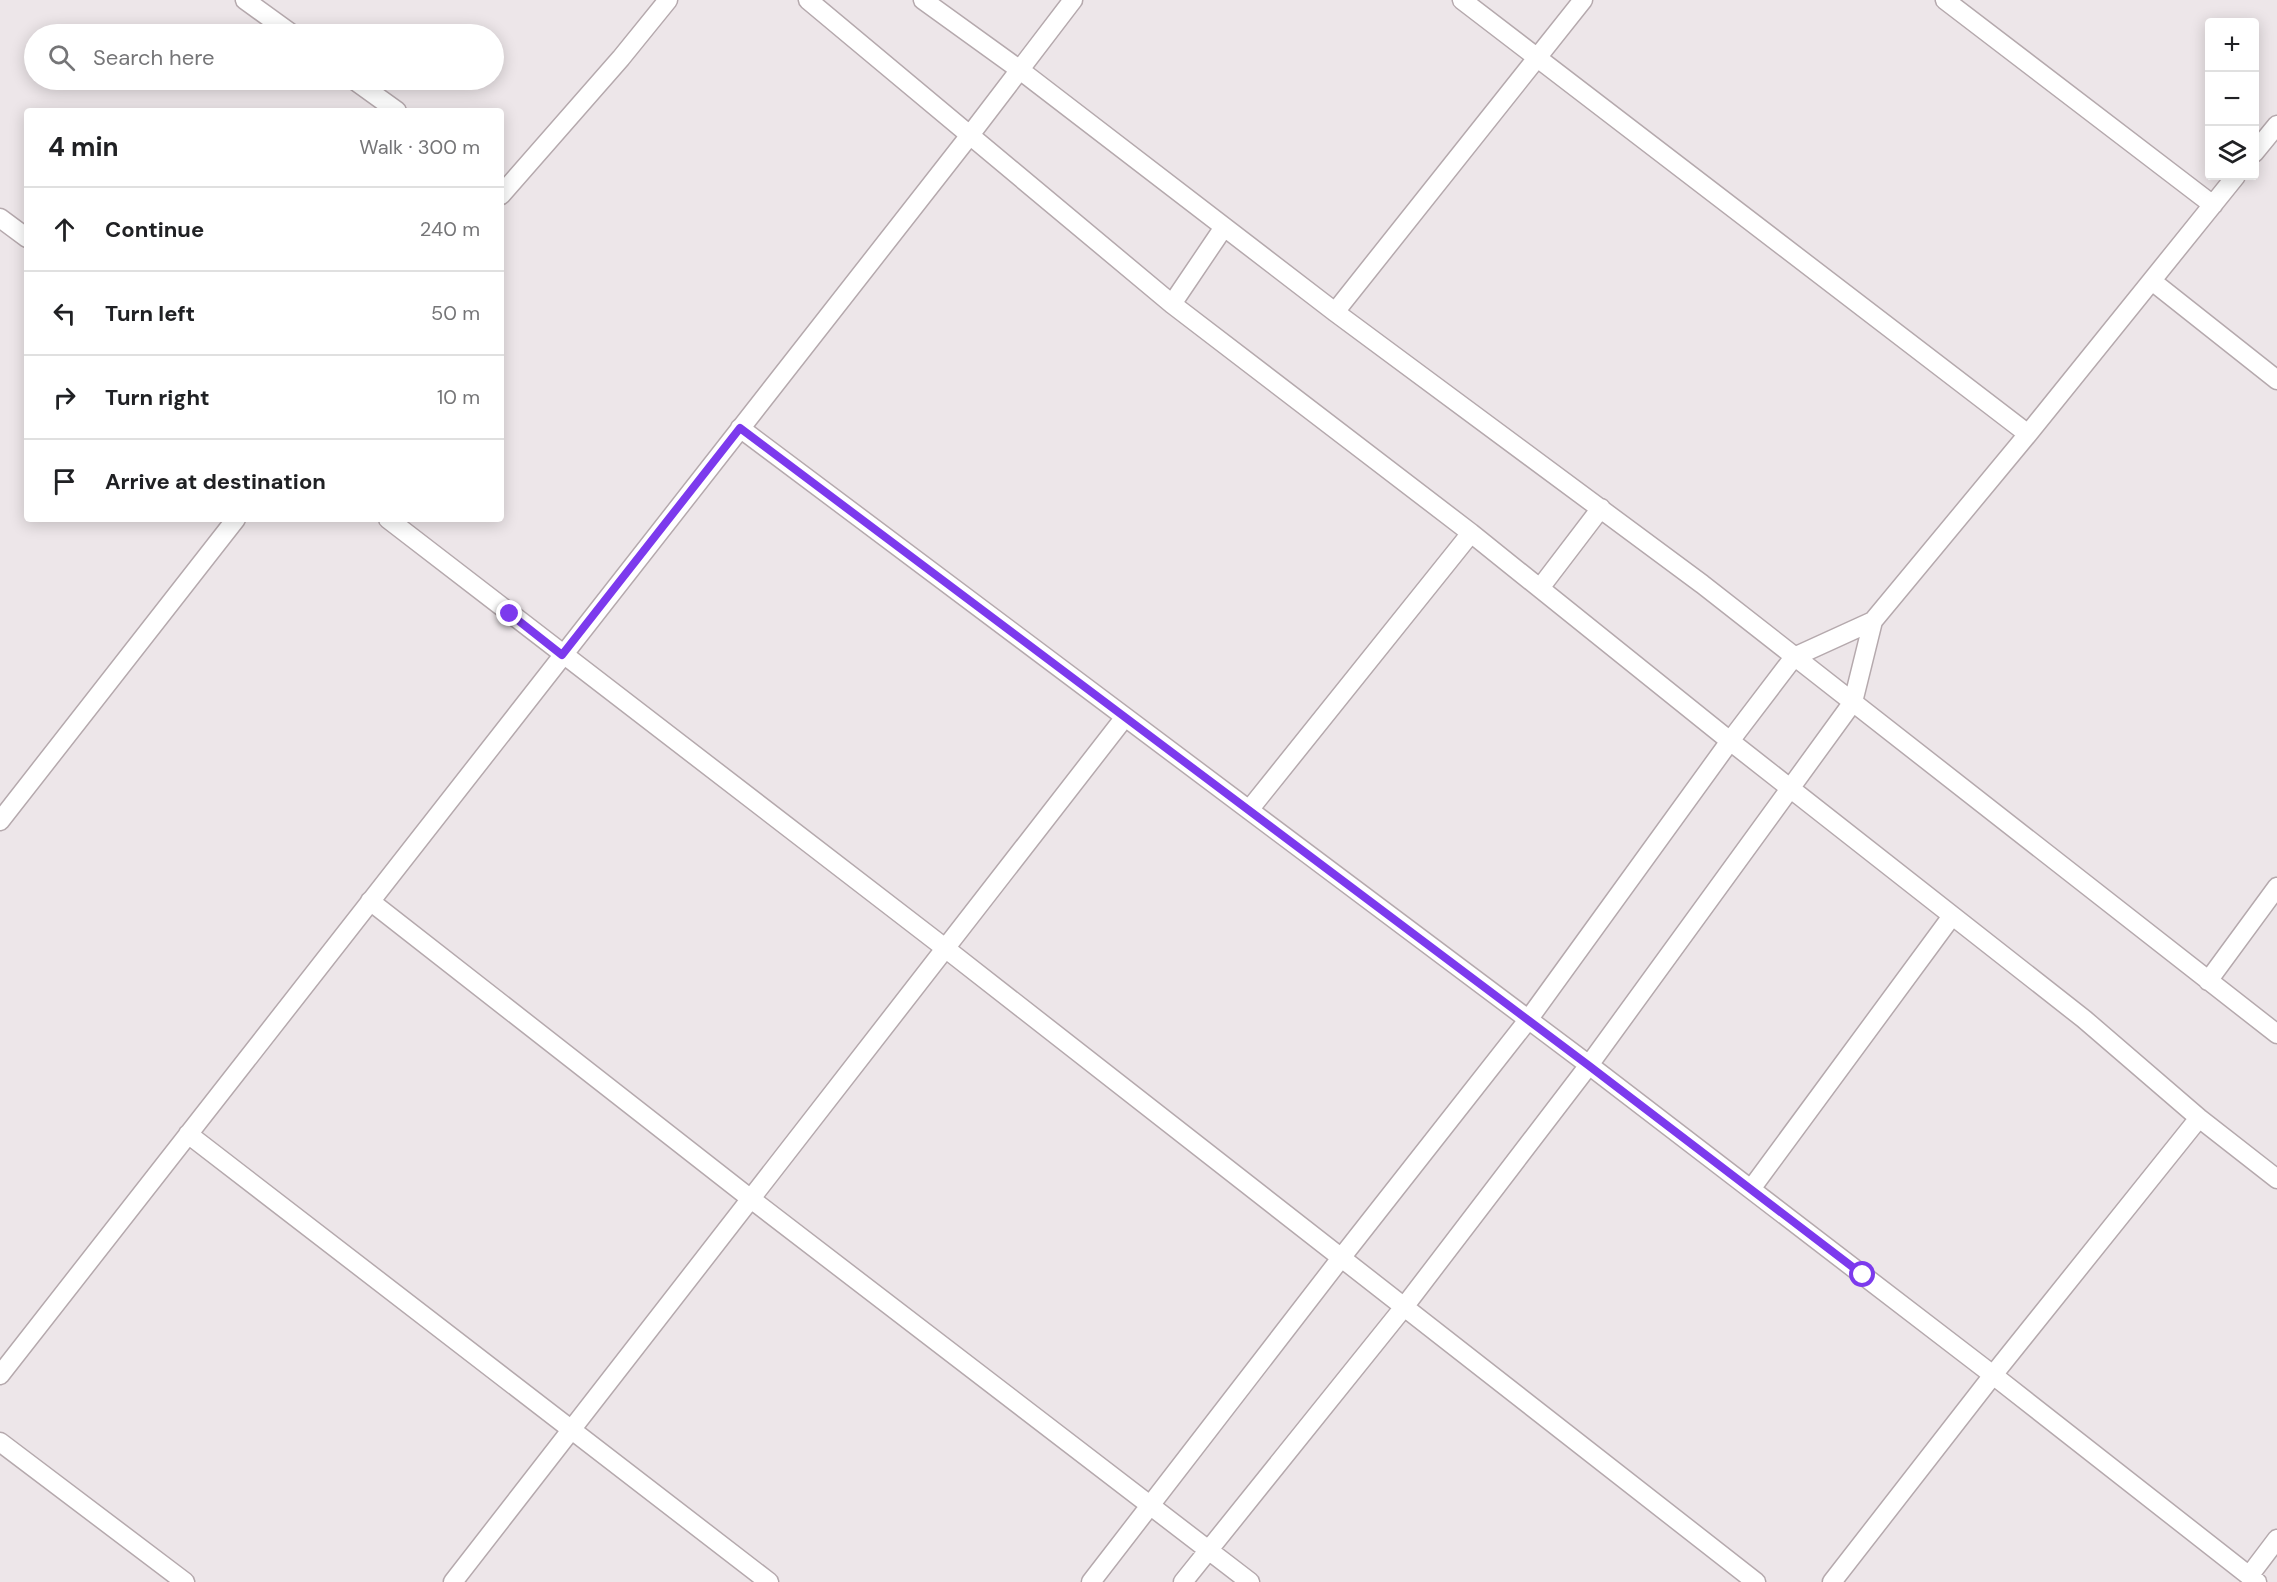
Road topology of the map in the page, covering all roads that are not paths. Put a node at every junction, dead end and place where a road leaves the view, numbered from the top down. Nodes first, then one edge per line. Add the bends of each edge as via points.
1 (245, 0) edge
2 (668, 0) edge
3 (808, 0) edge
4 (923, 0) edge
5 (1073, 0) edge
6 (1462, 0) edge
7 (1583, 0) edge
8 (1945, 0) edge
9 (278, 24) edge
10 (1537, 58) junction
11 (1020, 70) junction
12 (368, 90) edge
13 (394, 108) edge
14 (2277, 125) edge
15 (970, 135) junction
16 (2259, 147) edge
17 (2233, 180) edge
18 (504, 188) edge
19 (2213, 204) junction
20 (0, 218) edge
21 (1224, 227) junction
22 (24, 236) edge
23 (2152, 281) junction
24 (1172, 304) junction
25 (1335, 312) junction
26 (2277, 380) edge
27 (740, 428) junction
28 (2028, 434) junction
29 (1600, 508) junction
30 (235, 522) edge
31 (392, 522) edge
32 (1471, 533) junction
33 (1540, 588) junction
34 (1873, 621) junction
35 (562, 655) junction
36 (1794, 657) junction
37 (1853, 702) junction
38 (1125, 717) junction
39 (1730, 741) junction
40 (1790, 787) junction
41 (1249, 810) junction
42 (0, 821) edge
43 (2277, 887) edge
44 (370, 901) junction
45 (1952, 916) junction
46 (945, 948) junction
47 (2208, 981) junction
48 (1528, 1020) junction
49 (2277, 1034) edge
50 (1588, 1065) junction
51 (2199, 1118) junction
52 (188, 1134) junction
53 (2277, 1179) edge
54 (1751, 1189) junction
55 (751, 1199) junction
56 (1341, 1258) junction
57 (1404, 1307) junction
58 (0, 1375) edge
59 (1993, 1375) junction
60 (572, 1428) junction
61 (0, 1442) edge
62 (1150, 1506) junction
63 (2277, 1539) edge
64 (1208, 1550) junction
65 (2253, 1579) edge
66 (185, 1582) edge
67 (453, 1582) edge
68 (769, 1582) edge
69 (1091, 1582) edge
70 (1183, 1582) edge
71 (1250, 1582) edge
72 (1756, 1582) edge
73 (1832, 1582) edge

1 - 9 street
2 - 18 street
3 - 15 street
4 - 11 street
5 - 11 street
6 - 10 street
7 - 10 street
8 - 19 street
10 - 25 street
10 - 28 street
11 - 15 street
11 - 21 street
12 - 13 street
14 - 16 street
15 - 24 street
15 - 27 street
17 - 19 street
19 - 23 street
20 - 22 street
21 - 24 street
21 - 25 street
23 - 26 street
23 - 28 street
24 - 32 street
25 - 29 street
27 - 35 street
27 - 38 street
28 - 34 street
29 - 33 street
29 - 36 street
30 - 42 street
31 - 35 street
32 - 33 street
32 - 41 street
33 - 39 street
34 - 36 street
34 - 37 street
35 - 44 street
35 - 46 street
36 - 37 street
36 - 39 street
37 - 40 street
37 - 47 street
38 - 41 street
38 - 46 street
39 - 40 street
39 - 48 street
40 - 45 street
40 - 50 street
41 - 48 street
43 - 47 street
44 - 52 street
44 - 55 street
45 - 51 street via 2084,1019
45 - 54 street
46 - 55 street
46 - 56 street
47 - 49 street
48 - 50 street
48 - 56 street
50 - 54 street
50 - 57 street
51 - 53 street
51 - 59 street
52 - 58 street
52 - 60 street
54 - 59 street
55 - 60 street
55 - 62 street
56 - 57 street
56 - 62 street
57 - 64 street
57 - 72 street
59 - 65 street
59 - 73 street
60 - 67 street
60 - 68 street
61 - 66 street
62 - 64 street
62 - 69 street
63 - 65 street
64 - 70 street
64 - 71 street

